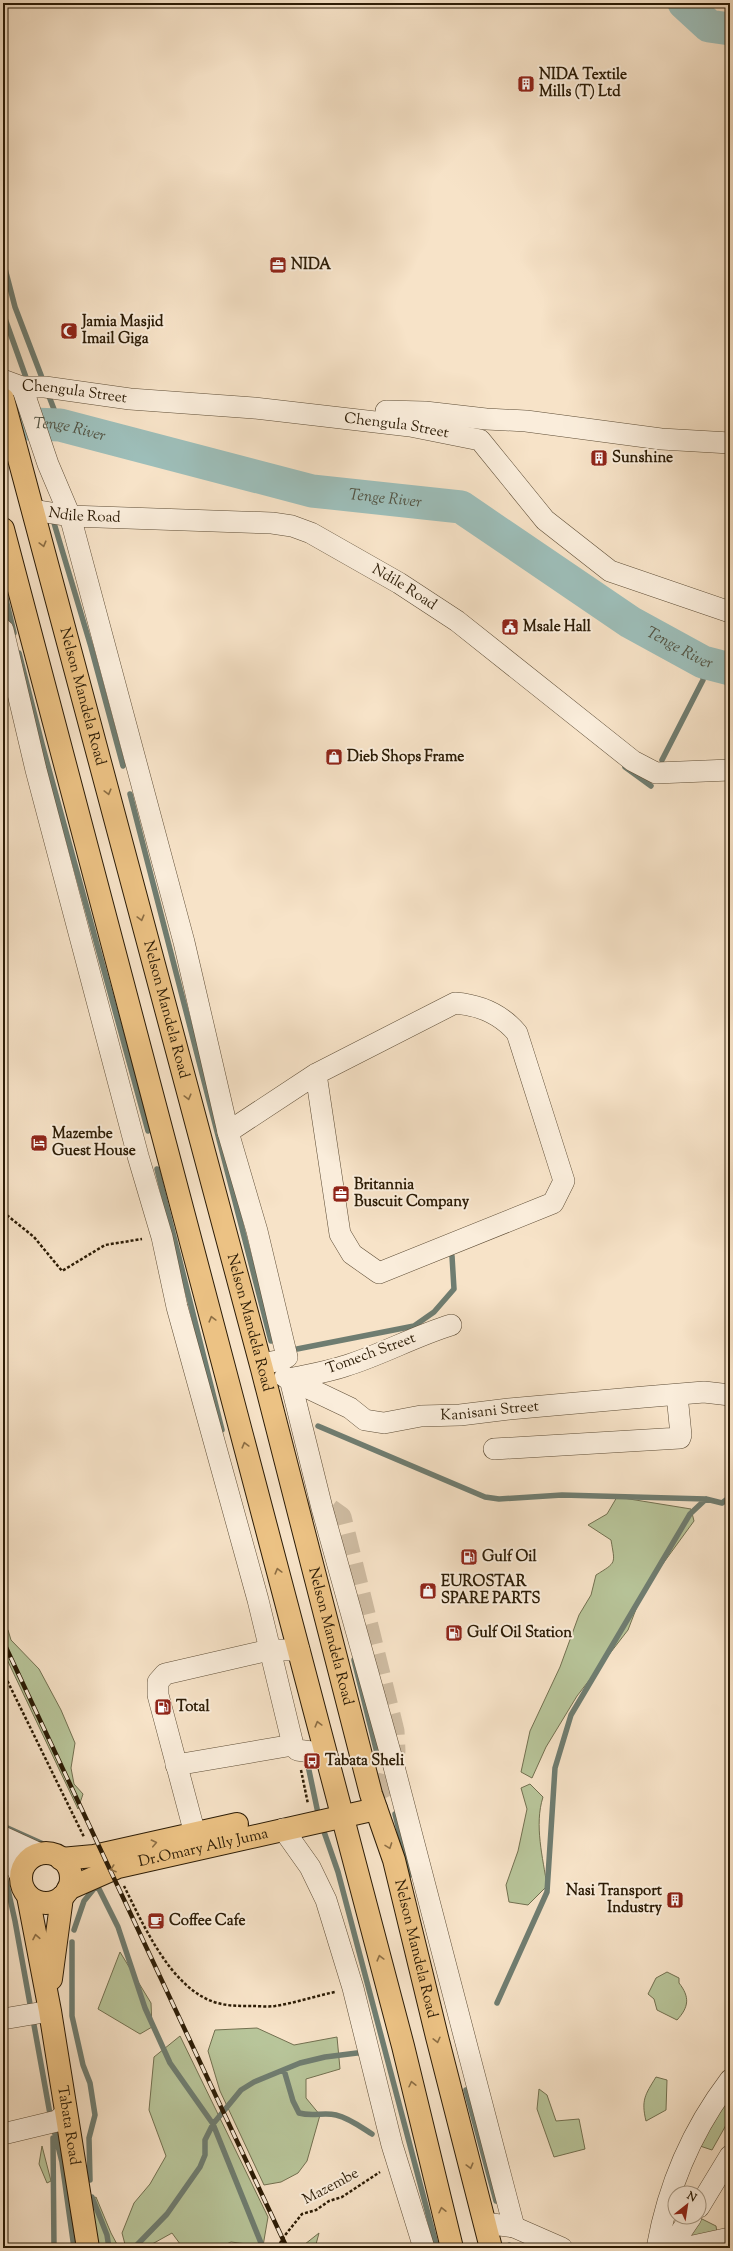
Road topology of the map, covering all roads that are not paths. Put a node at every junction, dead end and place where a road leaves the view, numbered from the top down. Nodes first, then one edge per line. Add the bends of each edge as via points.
1 (3, 380) edge
2 (22, 387) junction
3 (3, 399) edge
4 (254, 408) junction
5 (730, 443) edge
6 (34, 510) junction
7 (70, 516) junction
8 (3, 529) edge
9 (730, 612) edge
10 (3, 630) edge
11 (730, 770) edge
12 (316, 1074) junction
13 (228, 1132) junction
14 (451, 1325) dead end
15 (261, 1367) junction
16 (290, 1379) junction
17 (678, 1394) junction
18 (730, 1395) edge
19 (494, 1449) dead end
20 (285, 1598) junction
21 (258, 1600) junction
22 (269, 1650) junction
23 (299, 1650) junction
24 (293, 1745) junction
25 (326, 1754) junction
26 (176, 1764) junction
27 (373, 1802) junction
28 (341, 1809) junction
29 (282, 1830) junction
30 (195, 1834) junction
31 (3, 1837) edge
32 (3, 1842) edge
33 (40, 1854) junction
34 (61, 1859) junction
35 (24, 1886) junction
36 (65, 1893) junction
37 (49, 2007) junction
38 (3, 2019) edge
39 (730, 2080) edge
40 (66, 2113) junction
41 (3, 2134) edge
42 (730, 2156) edge
43 (707, 2194) edge
44 (485, 2223) junction
45 (686, 2225) edge
46 (514, 2228) junction
47 (727, 2242) edge
48 (88, 2248) edge
49 (424, 2248) edge
50 (452, 2248) edge
51 (491, 2248) edge
52 (562, 2248) edge
53 (657, 2248) edge
54 (670, 2248) edge
55 (684, 2248) edge

1 - 2 street, Chengula Street
2 - 4 street, Chengula Street via 46,387 130,399
2 - 7 street via 48,464
3 - 6 main road, Nelson Mandela Road
4 - 5 street via 425,412 526,421 661,439
4 - 9 street, Chengula Street via 410,426 480,440 545,520 610,571
6 - 7 street, Ndile Road
6 -> 15 main road, Nelson Mandela Road
7 - 11 street, Ndile Road via 272,523 312,533 400,583 457,621 633,761 656,773
7 - 13 street via 184,942
20 -> 8 main road
10 - 21 street via 80,940
12 - 12 street via 340,1234 352,1254 379,1273 553,1204 558,1195 564,1181 517,1034 507,1021 474,1005 455,1003
12 - 13 street
13 - 15 street via 257,1231 287,1357
14 - 16 street, Tomech Street via 432,1330 345,1366
15 - 16 street, Kanisani Street
15 - 27 main road, Nelson Mandela Road
16 - 17 street, Kanisani Street via 350,1408 365,1420 384,1423 421,1416 460,1415
16 - 46 street
17 - 18 street, Kanisani Street via 704,1392
17 - 19 street via 682,1435 680,1438
20 - 21 street
20 - 23 main road
21 - 22 street
22 - 23 street
22 - 24 street
22 - 26 street via 165,1674 158,1682 158,1695
25 -> 23 main road
24 - 25 street via 297,1750
24 - 26 street
25 - 28 main road
26 - 30 street
27 - 28 main road
27 -> 44 main road, Nelson Mandela Road via 394,1860 436,2037
28 - 29 main road, Dr.Omary Ally Juma
28 - 30 main road, Dr.Omary Ally Juma
50 -> 28 main road via 403,2046
29 -> 36 main road, Dr.Omary Ally Juma via 118,1867
29 - 49 street via 310,1867 326,1900 353,1988 392,2145
34 -> 30 main road, Dr.Omary Ally Juma via 94,1856
31 - 33 street
32 - 35 street
33 - 34 main road via 51,1854
33 - 35 main road via 26,1862
34 - 36 main road via 70,1873
35 - 36 main road via 34,1900 48,1903
37 -> 35 main road, Tabata Road
36 - 37 main road, Tabata Road
37 - 38 street
37 - 40 main road, Tabata Road
39 - 53 street via 694,2136 675,2177 663,2214
40 - 41 street via 57,2121
40 - 48 main road, Tabata Road
42 - 43 street
44 - 46 street
44 - 51 main road, Nelson Mandela Road
45 - 54 street
46 - 52 street
47 - 55 street

